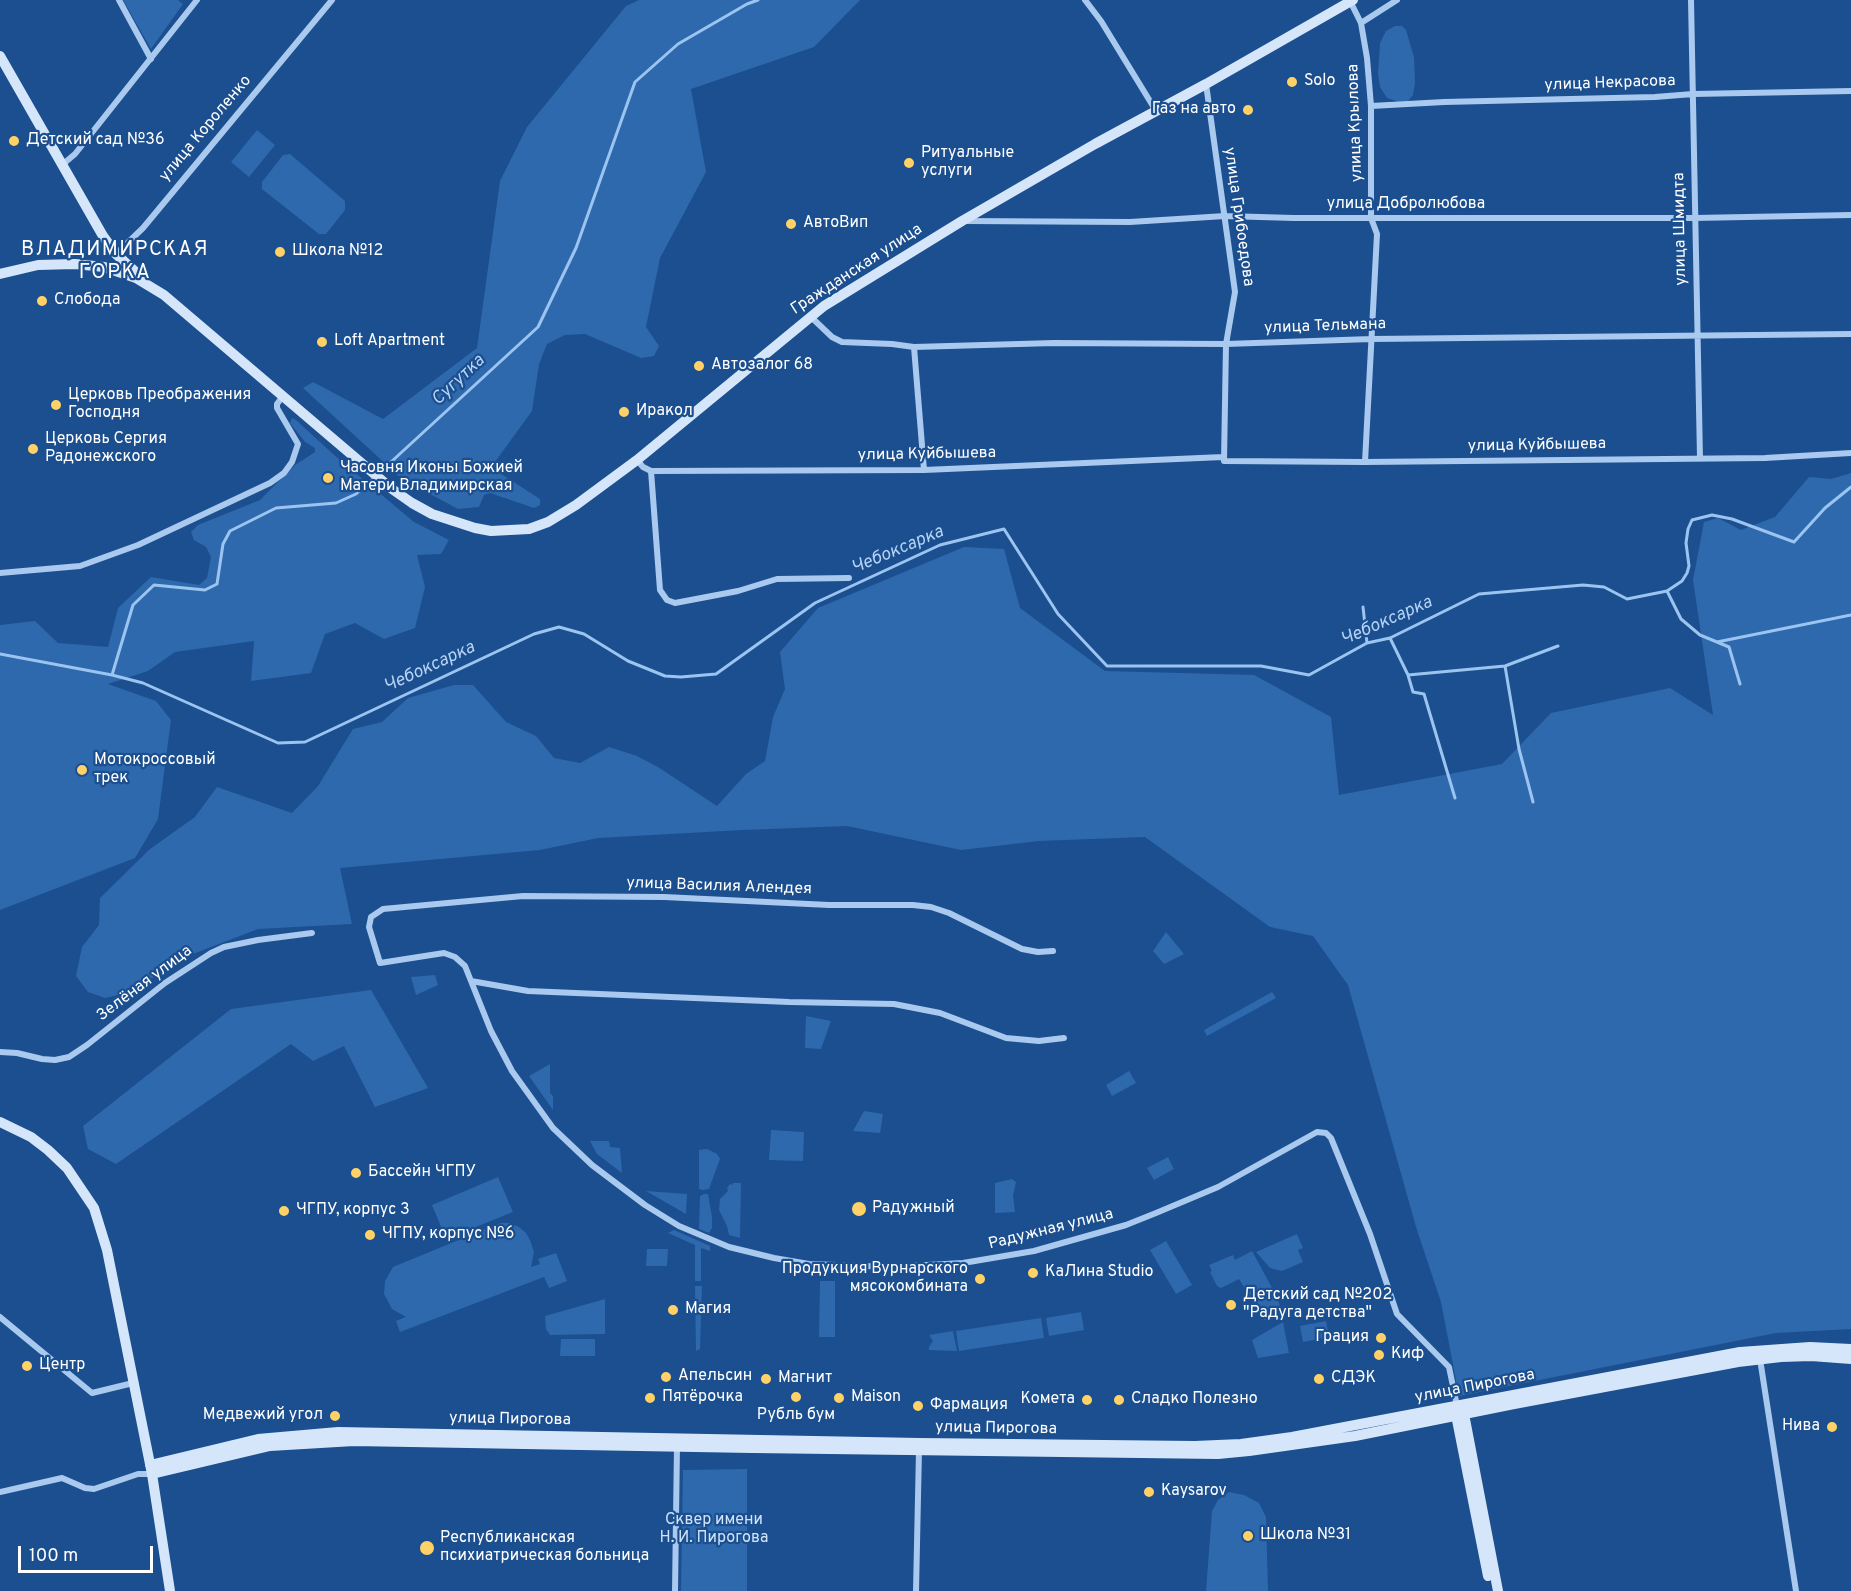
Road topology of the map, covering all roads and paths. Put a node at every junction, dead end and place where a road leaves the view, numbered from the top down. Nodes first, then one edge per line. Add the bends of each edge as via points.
1 (119, 0) edge
2 (197, 0) edge
3 (332, 0) edge
4 (1085, 0) edge
5 (1397, 0) edge
6 (1691, 0) edge
7 (1351, 1) edge
8 (1361, 23) junction
9 (0, 56) edge
10 (151, 59) junction
11 (1206, 84) junction
12 (1851, 91) edge
13 (1693, 94) junction
14 (1371, 106) junction
15 (1156, 111) junction
16 (62, 165) junction
17 (1851, 215) edge
18 (1225, 216) junction
19 (1371, 218) junction
20 (1694, 218) junction
21 (962, 221) junction
22 (116, 254) junction
23 (93, 265) junction
24 (0, 274) edge
25 (151, 285) junction
26 (810, 316) junction
27 (1851, 334) edge
28 (1697, 337) junction
29 (1371, 339) junction
30 (1226, 344) junction
31 (914, 347) junction
32 (283, 395) junction
33 (1851, 453) edge
34 (1700, 458) junction
35 (637, 459) junction
36 (1224, 459) junction
37 (1365, 462) junction
38 (924, 470) junction
39 (651, 471) junction
40 (0, 573) edge
41 (849, 578) dead end
42 (312, 933) dead end
43 (1053, 951) dead end
44 (471, 981) junction
45 (1064, 1038) dead end
46 (0, 1052) edge
47 (0, 1122) edge
48 (0, 1317) edge
49 (1851, 1349) edge
50 (1780, 1352) junction
51 (1759, 1355) junction
52 (1851, 1359) edge
53 (133, 1383) junction
54 (1459, 1412) junction
55 (678, 1442) junction
56 (919, 1446) junction
57 (151, 1469) junction
58 (0, 1492) edge
59 (1485, 1544) junction
60 (170, 1591) edge
61 (675, 1591) edge
62 (916, 1591) edge
63 (1491, 1591) edge
64 (1498, 1591) edge
65 (1796, 1591) edge

1 - 10 street
2 - 10 street
3 - 22 street, улица Короленко via 143,228
4 - 15 street
5 - 8 street
6 - 13 street, улица Шмидта
7 - 8 street, улица Крылова
7 - 11 main road, Гражданская улица
8 - 14 street, улица Крылова
9 - 16 main road
10 - 16 street
11 - 15 main road, Гражданская улица
11 - 18 street, улица Грибоедова
12 - 13 street, улица Некрасова
13 - 14 street, улица Некрасова
13 - 20 street, улица Шмидта
14 - 19 street, улица Крылова
15 - 21 main road, Гражданская улица
16 - 22 main road
17 - 20 street, улица Добролюбова
18 - 19 street, улица Добролюбова
18 - 21 street, улица Добролюбова via 1130,222
18 - 30 street, улица Грибоедова via 1235,292
19 - 20 street, улица Добролюбова
19 - 29 street, улица Крылова via 1377,234
20 - 28 street, улица Шмидта
21 - 26 main road, Гражданская улица
22 - 23 main road, улица Короленко
22 - 25 main road
23 - 24 main road via 38,265
23 - 25 main road via 126,273
25 - 32 main road, Гражданская улица
26 - 31 street, улица Тельмана via 842,342
26 - 35 main road, Гражданская улица
27 - 28 street, улица Тельмана
28 - 29 street, улица Тельмана
28 - 34 street, улица Шмидта
29 - 30 street, улица Тельмана
29 - 37 street, улица Крылова
30 - 31 street, улица Тельмана
30 - 36 street, улица Грибоедова
31 - 38 street
32 - 35 main road, Гражданская улица via 392,489 432,514 491,531 529,529 548,522
32 - 40 street via 277,408 298,444 292,462 270,483 138,545 80,566
33 - 34 street, улица Куйбышева
34 - 37 street, улица Куйбышева
35 - 39 street
36 - 37 street, улица Куйбышева
36 - 38 street, улица Куйбышева
38 - 39 street, улица Куйбышева
39 - 41 street via 660,590 667,600 675,603 738,591 777,579
42 - 46 street, Зелёная улица via 258,940 211,953 69,1057 55,1060
43 - 44 street, улица Василия Алендея via 1022,949 949,913 914,905 523,896 383,909 369,922 380,963 449,954 465,966
44 - 45 street via 528,992 894,1004 940,1013 1006,1038
44 - 54 street, Радужная улица via 512,1071 553,1128 592,1165 645,1205 693,1233 744,1251 794,1262 860,1266 954,1264 1064,1244 1126,1225 1218,1187 1317,1132 1326,1132 1370,1234 1397,1314 1449,1367
47 - 53 main road via 48,1150 67,1168 94,1208 107,1250
48 - 53 street via 92,1393
49 - 50 main road, улица Пирогова
50 - 51 main road, улица Пирогова
50 - 52 main road, улица Пирогова
51 - 54 main road, улица Пирогова
51 - 65 street
53 - 57 main road
54 - 56 main road, улица Пирогова via 1355,1436 1242,1448
54 - 59 main road
55 - 56 main road, улица Пирогова
55 - 57 main road, улица Пирогова via 395,1437 270,1446
55 - 61 street
56 - 62 street
57 - 58 street, улица Пирогова via 94,1489 62,1478
57 - 60 main road
59 - 63 main road
59 - 64 main road

